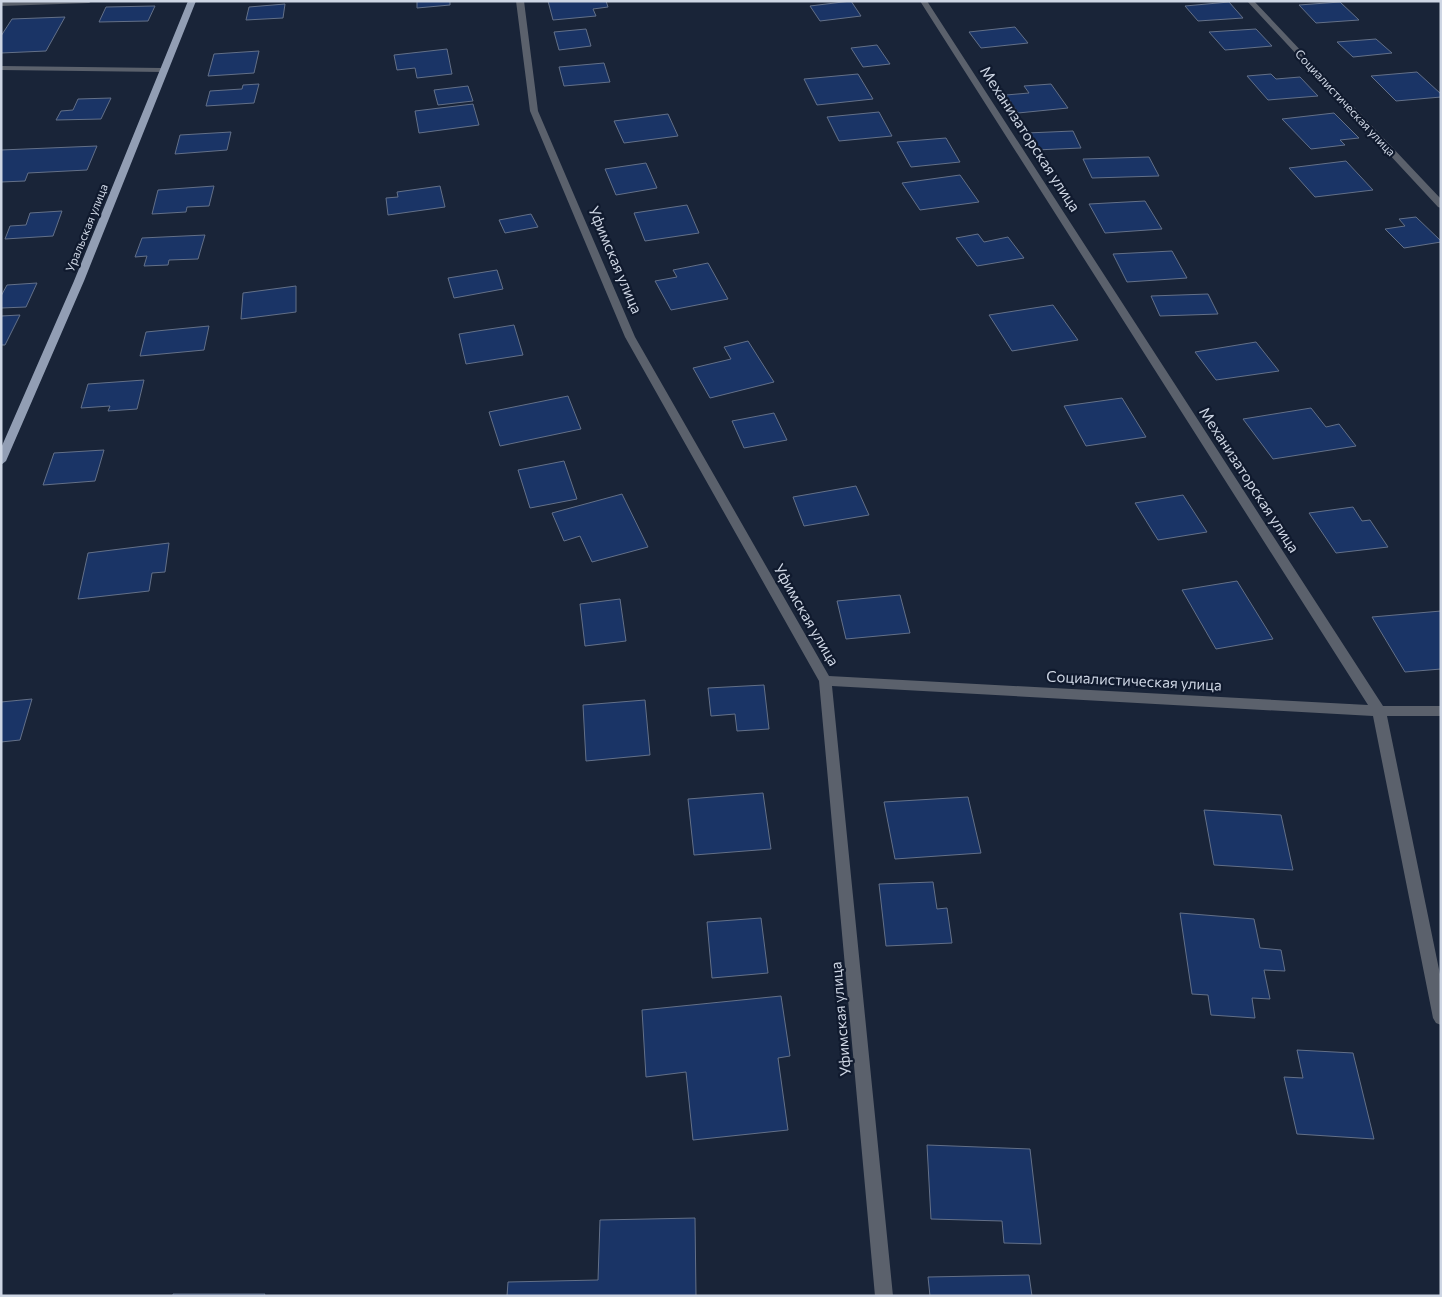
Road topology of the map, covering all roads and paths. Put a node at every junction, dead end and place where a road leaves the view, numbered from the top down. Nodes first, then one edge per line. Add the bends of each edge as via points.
1 (89, 1) edge
2 (192, 1) edge
3 (520, 1) edge
4 (923, 1) edge
5 (1250, 1) edge
6 (40, 2) edge
7 (1, 4) edge
8 (1, 68) edge
9 (162, 70) junction
10 (1441, 205) edge
11 (1, 462) edge
12 (825, 681) junction
13 (1380, 711) junction
14 (1441, 711) edge
15 (1441, 1018) edge
16 (884, 1296) edge

1 - 6 street
2 - 9 main road, Уральская улица
3 - 12 street, Уфимская улица via 534,111 630,337
4 - 13 street, Механизаторская улица
5 - 10 street, Социалистическая улица
6 - 7 street
8 - 9 street
9 - 11 main road, Уральская улица via 79,281
12 - 13 street, Социалистическая улица
12 - 16 street, Уфимская улица
13 - 14 street, Социалистическая улица
13 - 15 street, Механизаторская улица

